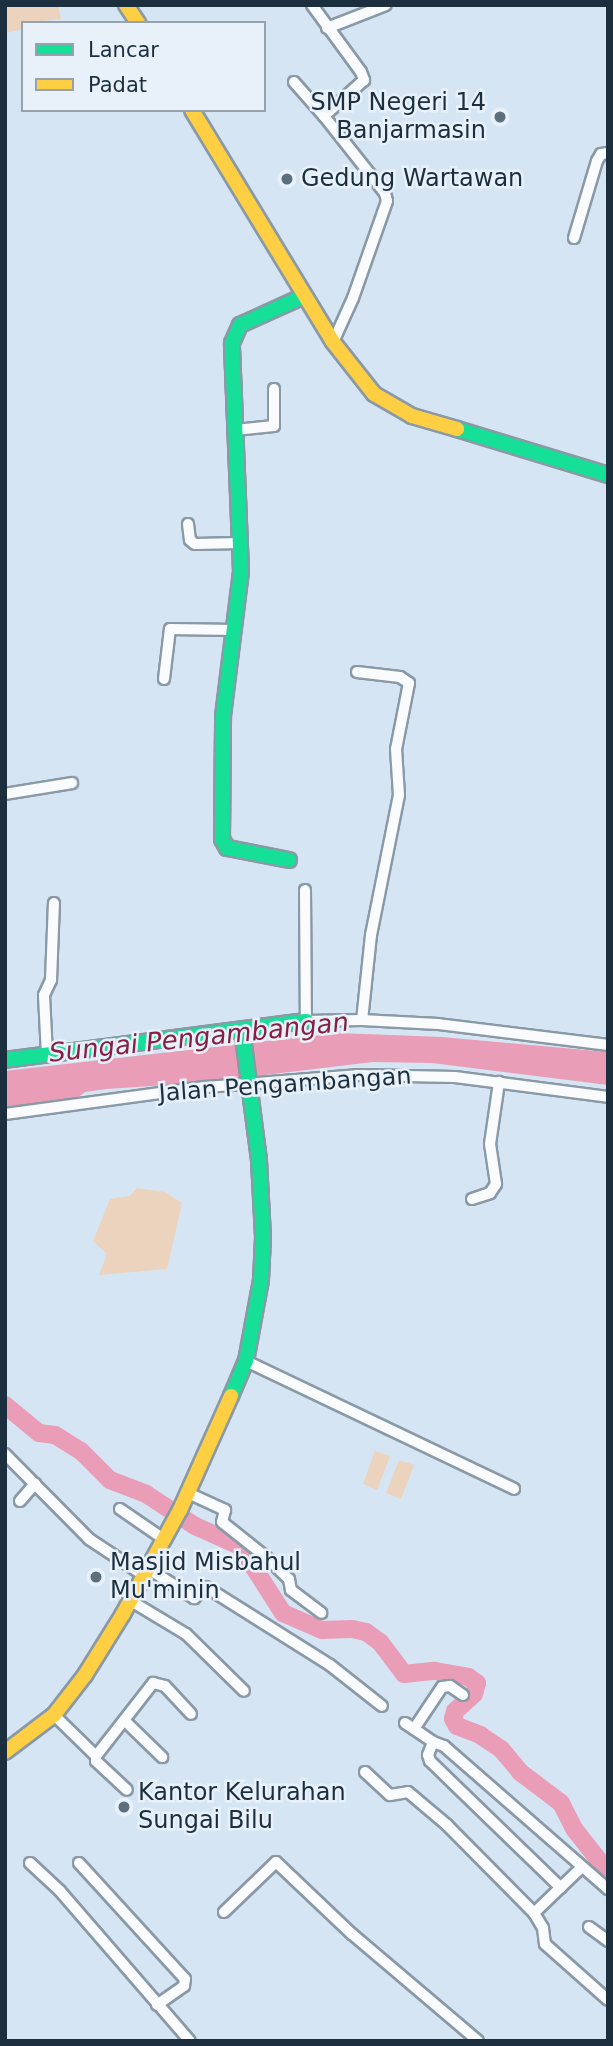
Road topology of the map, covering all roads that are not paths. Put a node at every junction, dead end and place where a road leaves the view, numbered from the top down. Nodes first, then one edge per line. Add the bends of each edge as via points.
1 (126, 5) edge
2 (312, 5) edge
3 (386, 5) edge
4 (137, 21) edge
5 (327, 29) junction
6 (294, 82) dead end
7 (193, 112) edge
8 (324, 116) junction
9 (608, 153) edge
10 (574, 238) dead end
11 (304, 296) junction
12 (333, 342) junction
13 (274, 389) dead end
14 (234, 430) junction
15 (608, 475) edge
16 (188, 524) dead end
17 (240, 543) junction
18 (234, 630) junction
19 (357, 672) dead end
20 (164, 679) dead end
21 (72, 783) dead end
22 (5, 794) edge
23 (289, 860) dead end
24 (305, 890) dead end
25 (54, 903) dead end
26 (362, 1020) junction
27 (306, 1021) junction
28 (243, 1034) junction
29 (608, 1045) edge
30 (47, 1055) junction
31 (5, 1060) edge
32 (249, 1082) junction
33 (499, 1082) junction
34 (608, 1097) edge
35 (5, 1114) edge
36 (472, 1199) dead end
37 (246, 1361) junction
38 (5, 1454) edge
39 (35, 1485) junction
40 (514, 1489) dead end
41 (188, 1493) junction
42 (20, 1501) dead end
43 (120, 1509) dead end
44 (165, 1540) junction
45 (147, 1572) junction
46 (131, 1601) junction
47 (321, 1613) dead end
48 (244, 1690) dead end
49 (463, 1695) dead end
50 (382, 1706) dead end
51 (191, 1714) dead end
52 (54, 1715) junction
53 (125, 1721) junction
54 (433, 1742) junction
55 (5, 1752) edge
56 (96, 1756) junction
57 (162, 1756) dead end
58 (365, 1772) dead end
59 (127, 1790) dead end
60 (30, 1863) dead end
61 (79, 1863) dead end
62 (580, 1868) junction
63 (561, 1888) junction
64 (608, 1889) edge
65 (224, 1912) dead end
66 (534, 1913) junction
67 (589, 1927) dead end
68 (608, 1941) edge
69 (608, 2000) edge
70 (158, 2005) junction
71 (190, 2041) edge
72 (478, 2041) edge

1 - 4 street
2 - 5 street
3 - 5 street
5 - 8 street via 364,80
6 - 8 street
7 - 11 street
8 - 12 street via 387,201 354,298
9 - 10 street via 597,161
11 - 12 street
11 - 14 street via 240,325 235,332
12 - 15 street via 366,387 402,412
13 - 14 street via 275,425
14 - 17 street
16 - 17 street via 195,544
17 - 18 street via 241,586
18 - 20 street via 170,629
18 - 23 street via 223,716 223,844
19 - 26 street via 400,677 409,683 396,749 399,795 369,950
21 - 22 street
24 - 27 street
25 - 30 street via 51,980 44,995
26 - 27 street
26 - 29 street via 438,1024
27 - 28 street
28 - 30 street
28 - 32 street
30 - 31 street
32 - 33 street, Jalan Pengambangan via 395,1074
32 - 35 street, Jalan Pengambangan
32 - 37 street via 263,1237 261,1280
33 - 34 street, Jalan Pengambangan
33 - 36 street via 490,1144 496,1184 491,1193
37 - 40 street
37 - 41 street
38 - 39 street
39 - 42 street
39 - 45 street via 89,1539
41 - 44 street
41 - 47 street via 225,1510 222,1521 289,1579 291,1590
43 - 44 street
44 - 45 street
45 - 46 street
45 - 50 street via 194,1598 206,1587 330,1665
46 - 48 street via 186,1634
46 - 52 street
49 - 54 street via 450,1686 442,1687 409,1726
51 - 53 street via 158,1682 151,1684
52 - 55 street
52 - 56 street
53 - 56 street
53 - 57 street
54 - 62 street via 444,1746
54 - 63 street via 430,1761
56 - 59 street
58 - 66 street via 390,1795 408,1792
60 - 70 street via 60,1891
61 - 70 street via 185,1979 184,1986
62 - 63 street
62 - 64 street
63 - 66 street
65 - 72 street via 276,1862
66 - 69 street via 545,1944
67 - 68 street
70 - 71 street

